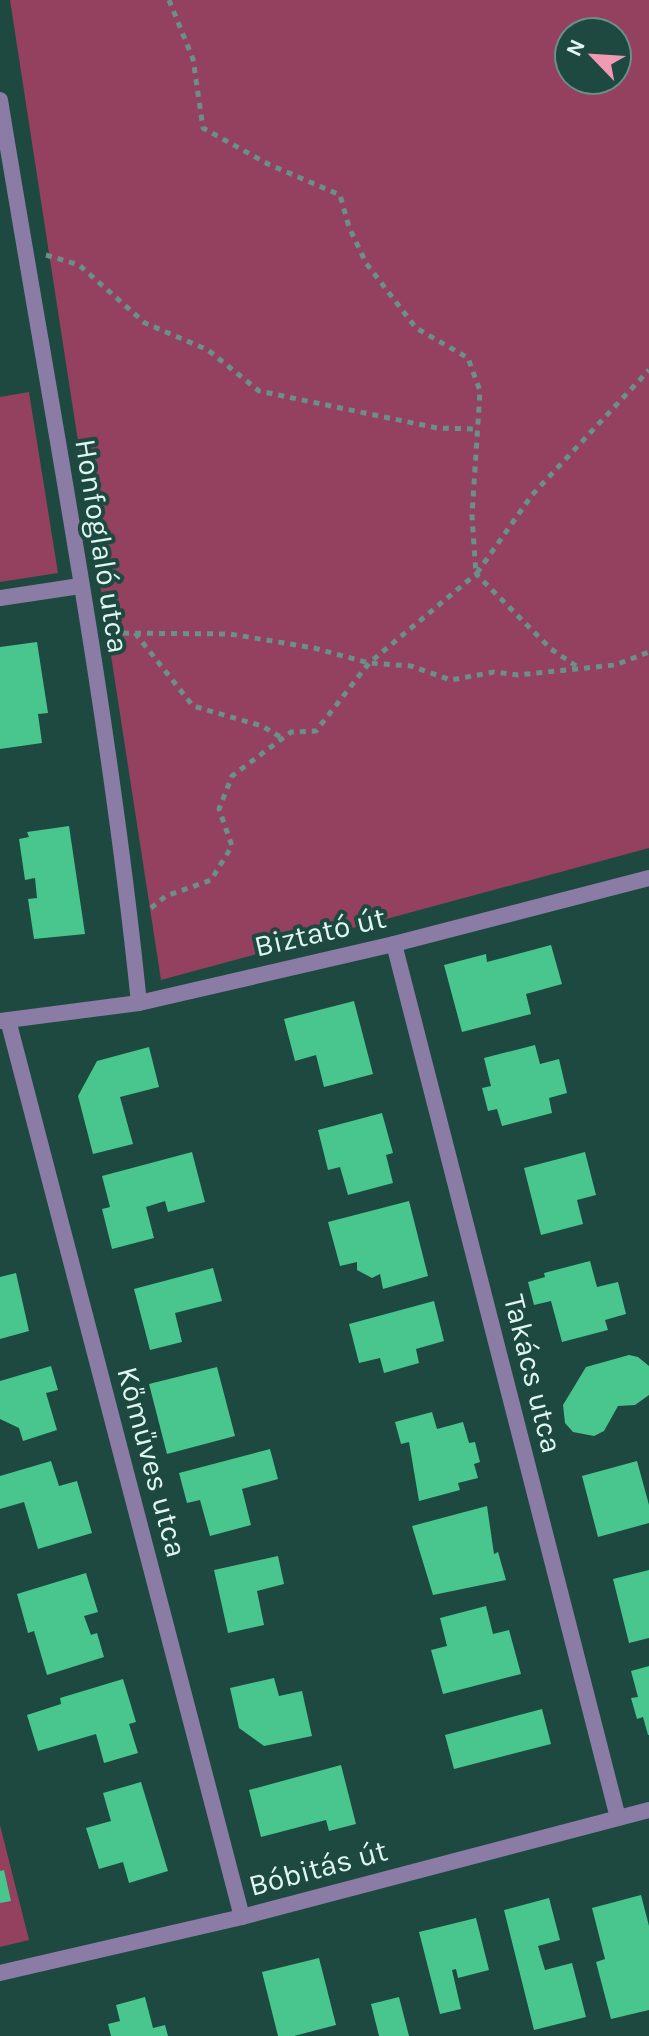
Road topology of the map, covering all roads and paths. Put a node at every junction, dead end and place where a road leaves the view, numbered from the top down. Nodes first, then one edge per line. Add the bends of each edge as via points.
1 (167, 1) edge
2 (0, 100) edge
3 (7, 186) edge
4 (27, 264) junction
5 (649, 370) edge
6 (477, 429) junction
7 (476, 574) junction
8 (80, 586) junction
9 (0, 598) edge
10 (134, 632) junction
11 (88, 635) junction
12 (649, 652) edge
13 (369, 663) junction
14 (579, 668) junction
15 (282, 738) junction
16 (649, 878) edge
17 (131, 923) junction
18 (394, 944) junction
19 (139, 1003) junction
20 (4, 1021) edge
21 (649, 1810) edge
22 (618, 1818) junction
23 (242, 1917) junction
24 (0, 1973) edge

1 - 6 path via 193,59 203,128 340,195 366,263 416,328 468,358 480,391
2 - 3 street, Honfoglaló utca
3 - 4 street, Honfoglaló utca
4 - 6 path via 45,255 79,265 145,323 208,350 259,391 437,428
4 - 8 street, Honfoglaló utca
5 - 7 path via 532,495
6 - 7 path via 472,516
7 - 13 path
7 - 14 path via 551,649
8 - 9 street
8 - 11 street, Honfoglaló utca
10 - 11 path
10 - 13 path via 230,634
10 - 15 path via 193,706 262,726
11 - 17 street, Honfoglaló utca
12 - 14 path via 615,665
13 - 14 path via 411,666 451,680
13 - 15 path via 316,731 291,732
15 - 17 path via 232,776 219,809 232,846 211,880 166,896
16 - 18 street, Biztató út
17 - 19 street, Honfoglaló utca
18 - 19 street, Biztató út
18 - 22 street, Takács utca
19 - 20 street, Biztató út
20 - 23 street, Kőműves utca
21 - 22 street, Bóbitás út
22 - 23 street, Bóbitás út
23 - 24 street, Bóbitás út

